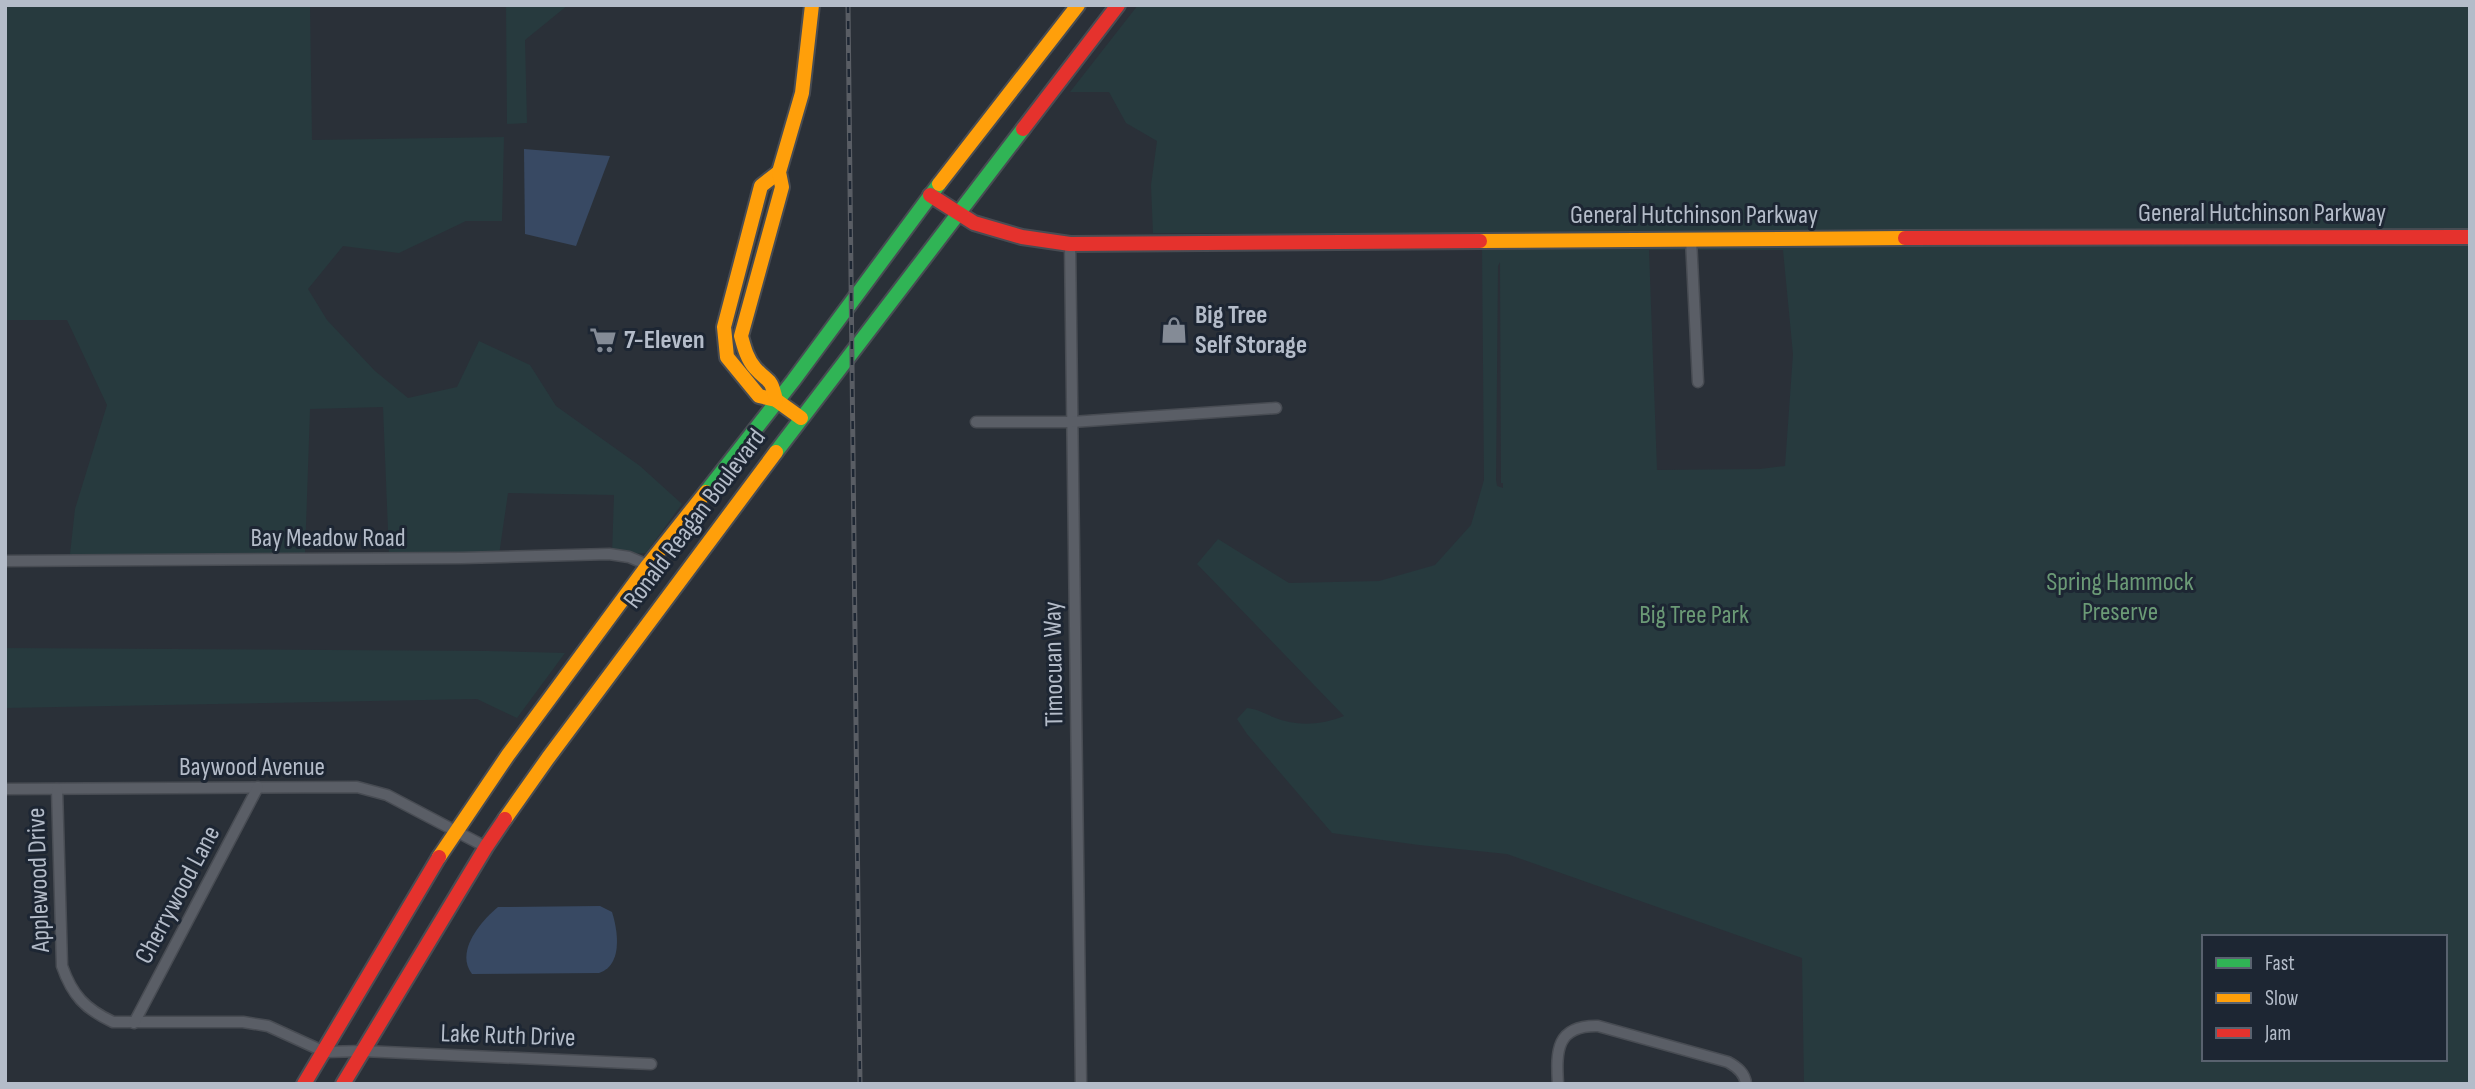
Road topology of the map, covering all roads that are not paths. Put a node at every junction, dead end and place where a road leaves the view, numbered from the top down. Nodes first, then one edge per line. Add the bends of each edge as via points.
1 (812, 5) edge
2 (1078, 5) edge
3 (1118, 5) edge
4 (930, 195) junction
5 (958, 212) junction
6 (2470, 237) edge
7 (1691, 239) junction
8 (1070, 244) junction
9 (1698, 383) dead end
10 (776, 400) junction
11 (1276, 408) dead end
12 (802, 418) junction
13 (976, 422) dead end
14 (1072, 422) junction
15 (5, 561) edge
16 (648, 565) junction
17 (258, 787) junction
18 (5, 789) edge
19 (57, 789) junction
20 (455, 831) junction
21 (486, 847) junction
22 (134, 1023) junction
23 (363, 1051) junction
24 (325, 1052) junction
25 (651, 1064) dead end
26 (304, 1084) edge
27 (343, 1084) edge
28 (1081, 1084) edge
29 (1558, 1084) edge
30 (1746, 1084) edge

1 - 10 main road via 802,93 779,172 761,186 723,327 727,357 753,391
2 - 4 main road, Ronald Reagan Boulevard
3 - 5 main road, Ronald Reagan Boulevard
4 - 5 main road, General Hutchinson Parkway
4 - 10 main road, Ronald Reagan Boulevard
5 - 8 main road, General Hutchinson Parkway via 974,223 1022,237
5 - 12 main road, Ronald Reagan Boulevard
6 - 7 main road, General Hutchinson Parkway
7 - 8 main road, General Hutchinson Parkway
7 - 9 street
8 - 14 street, Timocuan Way
10 - 12 main road
10 - 16 main road, Ronald Reagan Boulevard
11 - 14 street
12 - 21 main road, Ronald Reagan Boulevard via 605,679
13 - 14 street
14 - 28 street, Timocuan Way
15 - 16 street, Bay Meadow Road via 609,554
16 - 20 main road, Ronald Reagan Boulevard
17 - 19 street, Baywood Avenue
17 - 20 street, Baywood Avenue via 357,787 387,795
17 - 22 street, Cherrywood Lane
18 - 19 street, Baywood Avenue
19 - 22 street, Applewood Drive via 62,966 69,986 95,1014 113,1022
20 - 21 street, Baywood Avenue
20 - 24 main road, Ronald Reagan Boulevard
21 - 23 main road, Ronald Reagan Boulevard
22 - 24 street, Applewood Drive via 243,1022 268,1026
23 - 24 street, Lake Ruth Drive
23 - 25 street, Lake Ruth Drive
23 - 27 main road, Ronald Reagan Boulevard
24 - 26 main road, Ronald Reagan Boulevard
29 - 30 street via 1561,1042 1576,1029 1598,1026 1728,1062 1738,1068

